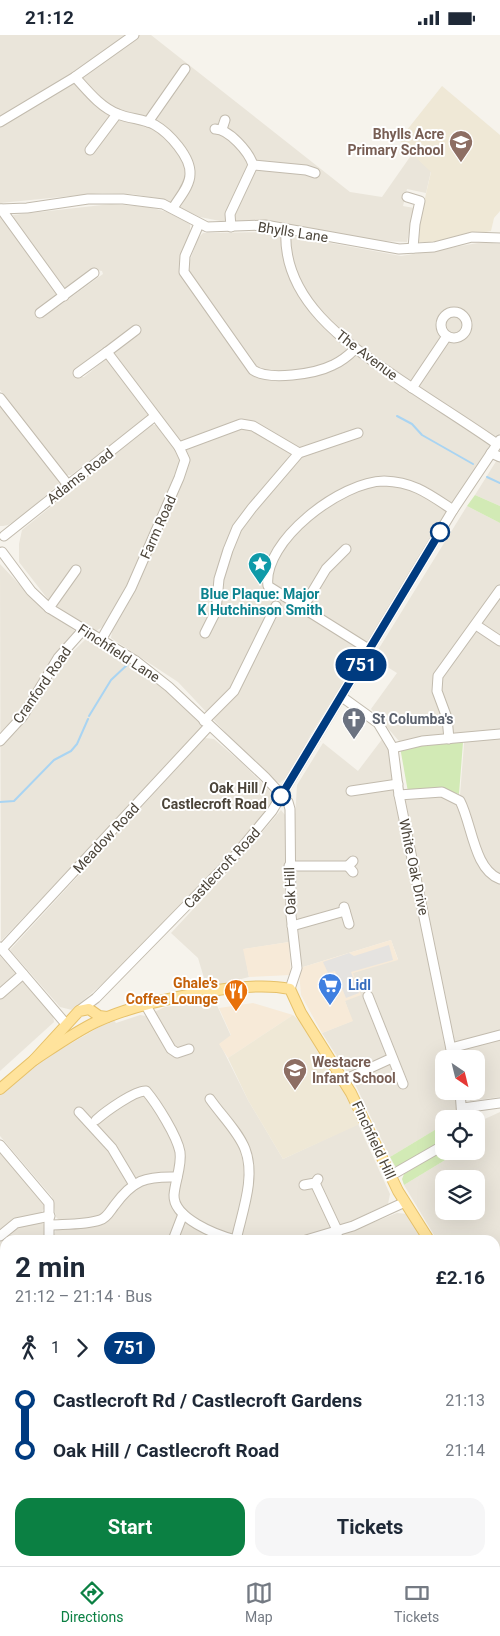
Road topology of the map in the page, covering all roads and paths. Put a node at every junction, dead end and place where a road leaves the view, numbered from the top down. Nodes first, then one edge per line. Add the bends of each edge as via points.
1 (134, 35) edge
2 (185, 69) dead end
3 (75, 77) junction
4 (117, 114) junction
5 (225, 120) dead end
6 (0, 122) edge
7 (148, 122) junction
8 (90, 145) dead end
9 (253, 165) junction
10 (310, 174) dead end
11 (407, 197) dead end
12 (173, 208) junction
13 (0, 209) edge
14 (199, 224) junction
15 (231, 227) junction
16 (286, 229) junction
17 (500, 238) edge
18 (414, 248) junction
19 (94, 273) dead end
20 (64, 296) junction
21 (40, 313) dead end
22 (136, 329) dead end
23 (447, 335) dead end
24 (355, 349) junction
25 (107, 352) junction
26 (78, 373) dead end
27 (412, 388) junction
28 (0, 398) edge
29 (156, 416) junction
30 (358, 433) dead end
31 (499, 442) edge
32 (179, 447) junction
33 (299, 453) junction
34 (490, 453) junction
35 (500, 457) edge
36 (68, 485) junction
37 (453, 509) junction
38 (2, 535) edge
39 (346, 549) dead end
40 (1, 552) edge
41 (76, 570) dead end
42 (500, 590) edge
43 (276, 606) dead end
44 (50, 608) junction
45 (302, 609) junction
46 (476, 625) junction
47 (83, 630) junction
48 (205, 633) dead end
49 (101, 640) junction
50 (500, 641) edge
51 (370, 650) junction
52 (342, 697) junction
53 (207, 724) junction
54 (500, 734) edge
55 (450, 739) junction
56 (0, 741) edge
57 (393, 748) junction
58 (398, 784) junction
59 (351, 791) dead end
60 (399, 795) junction
61 (281, 796) junction
62 (289, 865) junction
63 (351, 867) dead end
64 (500, 879) edge
65 (349, 924) dead end
66 (292, 926) junction
67 (1, 948) edge
68 (23, 973) junction
69 (290, 989) junction
70 (0, 994) edge
71 (368, 996) dead end
72 (96, 998) junction
73 (145, 1004) junction
74 (94, 1016) junction
75 (69, 1017) junction
76 (78, 1033) junction
77 (500, 1035) edge
78 (451, 1048) joint
79 (189, 1049) dead end
80 (392, 1058) junction
81 (34, 1060) junction
82 (344, 1080) junction
83 (403, 1084) dead end
84 (0, 1089) edge
85 (462, 1100) edge
86 (500, 1103) edge
87 (211, 1105) dead end
88 (463, 1108) joint
89 (79, 1112) dead end
90 (96, 1120) dead end
91 (0, 1145) edge
92 (435, 1150) edge
93 (390, 1176) junction
94 (177, 1177) junction
95 (134, 1185) junction
96 (304, 1185) dead end
97 (405, 1201) junction
98 (183, 1214) junction
99 (50, 1221) junction
100 (338, 1232) junction
101 (1, 1235) edge
102 (49, 1235) edge
103 (174, 1235) edge
104 (222, 1235) edge
105 (237, 1235) edge
106 (326, 1235) edge
107 (426, 1235) edge

1 - 3 street via 121,49
2 - 7 street
3 - 4 street via 92,97
3 - 6 street
4 - 7 street
4 - 8 street
5 - 9 street via 218,129 246,153
7 - 12 street via 163,131 190,166 189,181
9 - 10 street
9 - 15 street via 230,213
11 - 18 street via 420,201
12 - 13 street, Bhylls Lane via 156,202 106,199
12 - 14 street, Bhylls Lane
13 - 20 street
14 - 15 street, Bhylls Lane
14 - 24 street via 186,256 184,272 257,373 268,376 318,371 342,360
15 - 16 street, Bhylls Lane via 265,225
16 - 18 street, Bhylls Lane via 379,246
16 - 24 street, The Avenue via 287,255 302,293 324,322
17 - 18 street, Bhylls Lane via 472,237 434,247
19 - 20 street
20 - 21 street
22 - 25 street
23 - 27 street
24 - 27 street, The Avenue
25 - 26 street
25 - 29 street
27 - 31 street, The Avenue
28 - 36 street
29 - 32 street
29 - 36 street, Adams Road
30 - 33 street
31 - 34 street, Castlecroft Road
32 - 33 street via 241,424 253,426
32 - 49 street, Farm Road via 185,460 179,478 132,588
33 - 48 street via 237,528 221,569 215,615
34 - 35 street
34 - 37 street, Castlecroft Road
36 - 38 street, Adams Road
37 - 45 street via 416,485 381,481 354,489 309,514 291,532 268,570 268,586
37 - 51 street, Castlecroft Road
38 - 40 street via 7,544
39 - 45 street via 326,569
40 - 44 street, Finchfield Lane via 31,591
41 - 44 street
42 - 46 street
43 - 53 street, Meadow Road via 234,691
44 - 47 street, Finchfield Lane
45 - 51 street
46 - 50 street
46 - 55 street via 437,681
47 - 49 street, Finchfield Lane
47 - 56 street, Cranford Road via 58,658 23,715
49 - 53 street, Finchfield Lane via 164,682
51 - 52 street, Castlecroft Road
52 - 57 street, White Oak Drive via 378,723
52 - 61 street, Castlecroft Road
53 - 61 street, Finchfield Lane
53 - 67 street, Meadow Road
54 - 55 street
55 - 57 street
57 - 58 street, White Oak Drive
58 - 59 street
58 - 60 street, White Oak Drive
60 - 64 street via 442,792 460,801 482,866
60 - 78 street, White Oak Drive
61 - 62 street, Oak Hill via 290,809
61 - 72 street, Castlecroft Road via 233,858
62 - 63 street
62 - 66 street, Oak Hill
65 - 66 street via 344,908
66 - 69 street, Oak Hill via 297,968
67 - 68 street
68 - 70 street
68 - 75 street
69 - 73 main road via 256,985
69 - 82 main road, Finchfield Hill via 301,1013
71 - 80 street
72 - 74 street
72 - 75 street, Castlecroft Road
73 - 74 main road via 108,1017
73 - 79 street via 171,1049 177,1053
74 - 75 main road via 85,1009
74 - 76 main road
75 - 76 main road via 68,1030
75 - 81 main road
76 - 81 main road
77 - 78 street
80 - 82 street
80 - 83 street
81 - 84 main road
82 - 93 main road, Finchfield Hill
85 - 88 street
86 - 88 street
87 - 105 street via 241,1142 248,1160 248,1182
89 - 95 street via 112,1148
90 - 94 street via 146,1091 178,1145
91 - 99 street via 44,1193 50,1206
92 - 93 street
93 - 97 main road, Finchfield Hill
94 - 95 street via 151,1177
94 - 98 street via 174,1201
95 - 99 street via 100,1220
96 - 100 street via 317,1181
97 - 100 street
97 - 107 main road, Finchfield Hill
98 - 103 street
98 - 104 street
99 - 101 street via 16,1223
99 - 102 street
100 - 106 street

